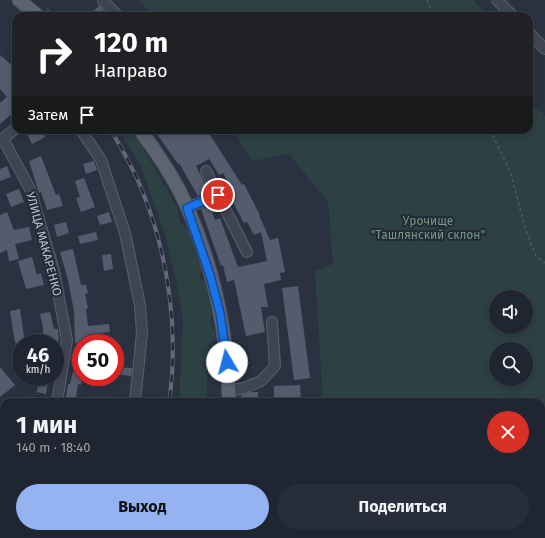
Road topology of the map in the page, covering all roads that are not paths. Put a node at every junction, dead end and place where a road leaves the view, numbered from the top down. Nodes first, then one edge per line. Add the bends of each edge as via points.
1 (19, 0) edge
2 (497, 0) edge
3 (103, 1) dead end
4 (33, 12) edge
5 (114, 12) edge
6 (509, 12) edge
7 (533, 37) edge
8 (545, 49) edge
9 (12, 131) edge
10 (84, 134) edge
11 (143, 134) edge
12 (2, 140) edge
13 (206, 171) dead end
14 (218, 195) junction
15 (187, 208) junction
16 (247, 252) dead end
17 (272, 322) dead end
18 (229, 396) edge
19 (58, 398) edge
20 (136, 398) edge

1 - 4 main road
2 - 6 street
3 - 5 street
7 - 8 street
9 - 12 street
10 - 20 street via 102,160 125,233 140,305 142,333
11 - 15 main road via 172,179
12 - 19 street, УЛИЦА МАКАРЕНКО via 30,189 54,272 67,340
13 - 14 street
14 - 15 street
14 - 16 street
15 - 18 main road via 220,313
17 - 18 street via 275,366 261,382

